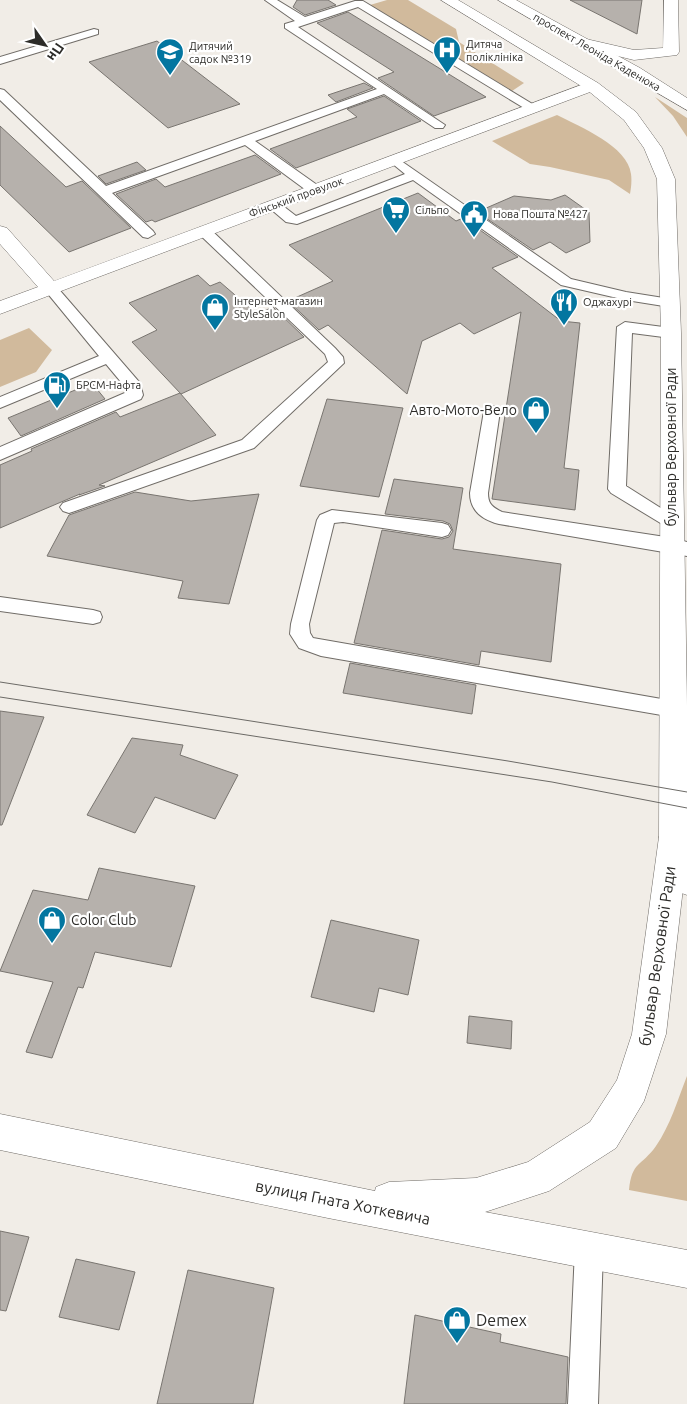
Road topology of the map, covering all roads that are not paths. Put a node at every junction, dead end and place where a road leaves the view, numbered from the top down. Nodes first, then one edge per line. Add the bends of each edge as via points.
1 (270, 0) edge
2 (448, 0) edge
3 (505, 0) edge
4 (671, 0) edge
5 (361, 1) edge
6 (303, 21) junction
7 (94, 32) dead end
8 (586, 44) junction
9 (0, 61) edge
10 (592, 86) junction
11 (385, 90) junction
12 (0, 93) edge
13 (687, 105) edge
14 (533, 108) junction
15 (18, 110) junction
16 (0, 115) edge
17 (439, 125) dead end
18 (246, 140) junction
19 (394, 160) junction
20 (414, 175) junction
21 (315, 190) junction
22 (105, 191) junction
23 (273, 205) junction
24 (204, 231) junction
25 (0, 232) edge
26 (148, 234) dead end
27 (687, 257) edge
28 (670, 276) junction
29 (51, 289) junction
30 (670, 303) junction
31 (0, 308) edge
32 (671, 333) junction
33 (110, 357) junction
34 (0, 403) edge
35 (492, 411) dead end
36 (0, 454) edge
37 (69, 507) dead end
38 (442, 530) dead end
39 (677, 539) edge
40 (0, 604) edge
41 (93, 617) dead end
42 (673, 709) junction
43 (674, 837) junction
44 (687, 881) edge
45 (0, 1132) edge
46 (328, 1200) junction
47 (589, 1250) junction
48 (687, 1269) edge
49 (583, 1404) edge

1 - 6 lane
2 - 10 main road
3 - 8 main road, проспект Леоніда Каденюка
4 - 8 main road via 675,57 634,55
5 - 6 lane
5 - 14 lane
6 - 11 lane via 289,27
7 - 9 lane
8 - 13 main road, проспект Леоніда Каденюка
10 - 14 main road, Фінський провулок
10 - 28 main road, бульвар Верховної Ради via 630,116 653,148 666,179
11 - 17 lane
11 - 18 lane
12 - 15 lane
14 - 19 main road, Фінський провулок
15 - 16 lane
15 - 22 lane
18 - 21 lane
18 - 22 lane
19 - 20 lane
19 - 21 main road, Фінський провулок
20 - 23 lane via 297,220 290,219
20 - 30 lane via 566,282
21 - 23 main road, Фінський провулок
22 - 26 lane
23 - 24 main road, Фінський провулок
24 - 29 main road, Фінський провулок
24 - 37 lane via 330,351 336,363 248,444
25 - 29 main road
27 - 28 main road
28 - 30 main road, бульвар Верховної Ради
29 - 31 main road, Фінський провулок
29 - 33 lane
30 - 32 main road, бульвар Верховної Ради
32 - 39 main road, бульвар Верховної Ради
32 - 39 lane via 625,327 617,489
33 - 34 lane
33 - 36 lane via 134,387 135,395
35 - 39 lane via 478,503 484,512 498,518
38 - 42 lane via 344,516 332,516 326,520 300,624 300,634 306,643
39 - 42 main road, бульвар Верховної Ради
40 - 41 lane
42 - 43 main road, бульвар Верховної Ради
43 - 44 main road, бульвар Верховної Ради
43 - 46 main road, бульвар Верховної Ради via 648,1034 632,1089 603,1135 536,1178 476,1196 424,1200
45 - 46 main road, вулиця Гната Хоткевича
46 - 47 main road, вулиця Гната Хоткевича
47 - 48 main road, вулиця Гната Хоткевича
47 - 49 lane

